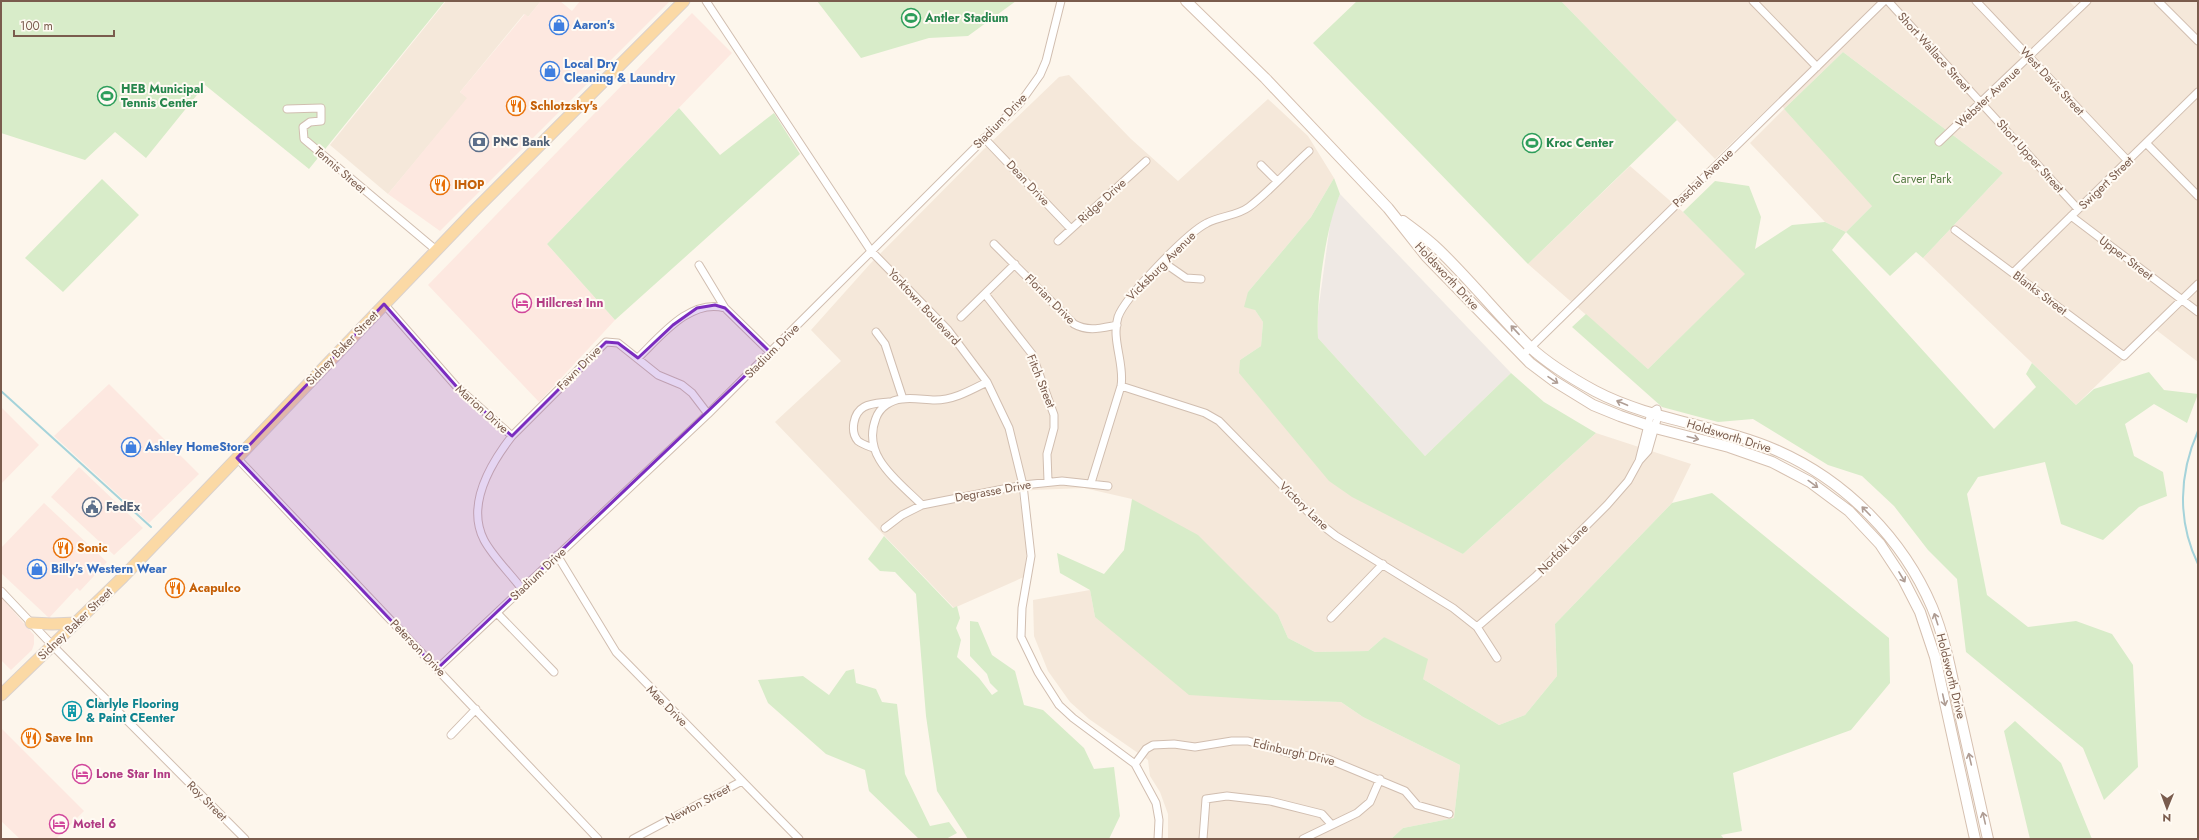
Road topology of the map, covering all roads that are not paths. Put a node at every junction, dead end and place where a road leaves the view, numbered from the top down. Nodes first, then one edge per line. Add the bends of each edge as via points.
1 (684, 1) edge
2 (706, 1) edge
3 (1061, 1) edge
4 (1186, 1) edge
5 (1753, 1) edge
6 (1888, 1) edge
7 (1976, 1) edge
8 (2087, 1) edge
9 (2158, 1) edge
10 (1881, 2) edge
11 (2198, 41) edge
12 (2030, 57) junction
13 (1817, 67) junction
14 (2198, 92) edge
15 (1982, 103) junction
16 (287, 109) dead end
17 (984, 138) junction
18 (1939, 142) dead end
19 (2147, 144) junction
20 (1309, 151) dead end
21 (1146, 161) dead end
22 (2128, 161) junction
23 (1261, 165) dead end
24 (1277, 181) junction
25 (2198, 196) edge
26 (1388, 208) junction
27 (2078, 209) junction
28 (2071, 216) junction
29 (1071, 229) junction
30 (1955, 230) dead end
31 (1058, 241) dead end
32 (994, 244) dead end
33 (436, 250) junction
34 (871, 251) junction
35 (1162, 262) junction
36 (1015, 264) junction
37 (699, 265) dead end
38 (2013, 273) junction
39 (1201, 279) dead end
40 (2198, 284) edge
41 (985, 294) junction
42 (2182, 300) junction
43 (384, 304) junction
44 (725, 308) junction
45 (2198, 312) edge
46 (961, 317) dead end
47 (1117, 325) junction
48 (876, 332) dead end
49 (1531, 347) junction
50 (770, 352) junction
51 (1522, 356) junction
52 (638, 358) junction
53 (987, 382) junction
54 (1122, 386) junction
55 (903, 399) junction
56 (891, 402) junction
57 (708, 414) junction
58 (1655, 415) junction
59 (1651, 426) junction
60 (512, 436) junction
61 (873, 448) junction
62 (237, 458) junction
63 (1048, 481) junction
64 (1091, 483) junction
65 (1023, 486) junction
66 (1108, 486) dead end
67 (922, 505) junction
68 (885, 528) dead end
69 (558, 556) junction
70 (1383, 564) junction
71 (522, 589) junction
72 (1, 591) edge
73 (496, 613) junction
74 (1331, 618) dead end
75 (31, 623) junction
76 (76, 623) junction
77 (1477, 627) junction
78 (53, 646) junction
79 (1497, 658) dead end
80 (437, 669) junction
81 (554, 672) dead end
82 (1, 695) edge
83 (476, 709) junction
84 (451, 735) dead end
85 (1135, 764) junction
86 (1380, 779) junction
87 (742, 781) junction
88 (1979, 797) junction
89 (1967, 799) junction
90 (1449, 814) dead end
91 (1331, 824) junction
92 (246, 839) edge
93 (598, 839) edge
94 (633, 839) edge
95 (799, 839) edge
96 (1158, 839) edge
97 (1203, 839) edge
98 (1303, 839) edge
99 (1976, 839) edge
100 (1988, 839) edge

1 - 33 main road, Sidney Baker Street
2 - 34 street, Yorktown Boulevard
3 - 17 street, Stadium Drive via 1053,37 1040,75 1020,103
4 - 26 main road, Holdsworth Drive via 1265,78
5 - 13 street
6 - 15 street, Short Wallace Street
7 - 12 street, West Davis Street
8 - 12 street, Webster Avenue
9 - 11 street
10 - 13 street, Paschal Avenue
12 - 15 street, Webster Avenue
12 - 22 street, West Davis Street
13 - 49 street, Paschal Avenue
14 - 19 street, Swigert Street
15 - 18 street, Webster Avenue
15 - 27 street, Short Upper Street
16 - 33 street, Tennis Street via 320,108 321,121 310,122 303,127 304,139
17 - 29 street, Dean Drive
17 - 34 street, Stadium Drive
19 - 22 street, Swigert Street
19 - 25 street
20 - 24 street, Vicksburg Avenue
21 - 29 street, Ridge Drive
22 - 27 street, Swigert Street
23 - 24 street
24 - 35 street, Vicksburg Avenue via 1249,207 1200,227
49 -> 26 main road, Holdsworth Drive via 1438,249
26 - 51 main road, Holdsworth Drive via 1426,256
27 - 28 street, Swigert Street
28 - 38 street, Swigert Street
28 - 42 street, Upper Street
29 - 31 street, Ridge Drive
30 - 38 street, Blanks Street
32 - 36 street, Florian Drive
33 - 43 main road, Sidney Baker Street
34 - 50 street, Stadium Drive
34 - 53 street, Yorktown Boulevard via 948,330
35 - 39 street via 1186,278
35 - 47 street, Vicksburg Avenue via 1124,304
36 - 41 street
36 - 47 street, Florian Drive via 1082,329
37 - 44 street
38 - 42 street, Blanks Street via 2124,356
40 - 42 street
41 - 46 street
41 - 63 street, Fitch Street via 1032,354 1054,415 1054,428 1047,454
42 - 45 street, Upper Street
43 - 60 street, Marion Drive via 456,386
43 - 62 main road, Sidney Baker Street
44 - 50 street
44 - 52 street via 715,305 697,308 673,325
47 - 54 street, Vicksburg Avenue
48 - 55 street via 885,344
49 - 51 street, Paschal Avenue
58 -> 49 main road, Holdsworth Drive via 1595,391 1562,371
50 - 57 street, Stadium Drive
51 -> 59 main road, Holdsworth Drive via 1554,381 1593,405
52 - 57 street, Fawn Drive via 658,375 682,385 692,393
52 - 60 street, Fawn Drive via 618,343 606,342
53 - 55 street via 952,398
53 - 65 street, Yorktown Boulevard via 1009,428
54 - 64 street, Vicksburg Avenue
54 - 70 street, Victory Lane via 1205,413 1219,421 1318,522
55 - 56 street
56 - 61 street via 877,415 873,426
56 - 61 street via 864,407 856,415 855,436
57 - 69 street, Stadium Drive
58 - 59 street, Norfolk Lane
88 -> 58 main road, Holdsworth Drive via 1947,653 1932,608 1914,572 1890,537 1857,502 1816,471 1777,450 1733,435
59 - 77 street, Norfolk Lane via 1648,451 1628,481 1535,577
59 -> 89 main road, Holdsworth Drive via 1729,447 1778,465 1810,482 1849,511 1880,544 1903,578 1920,612 1935,657
60 - 71 street, Marion Drive via 486,479 480,495 478,512 484,541
61 - 67 street via 881,463
62 - 76 main road, Sidney Baker Street
62 - 80 street, Peterson Drive
63 - 64 street, Degrasse Drive
63 - 65 street, Degrasse Drive
64 - 66 street, Degrasse Drive
65 - 67 street, Degrasse Drive
65 - 85 street, Yorktown Boulevard via 1031,556 1021,615 1021,636 1038,672 1059,704 1073,718
67 - 68 street, Degrasse Drive via 902,515
69 - 71 street, Stadium Drive
69 - 87 street, Mae Drive via 616,652
70 - 74 street
70 - 77 street, Victory Lane via 1453,608
71 - 73 street, Stadium Drive
72 - 75 street, Roy Street
73 - 80 street, Stadium Drive
73 - 81 street
75 - 76 main road
75 - 78 street, Roy Street
76 - 78 main road, Sidney Baker Street
77 - 79 street, Victory Lane
78 - 82 main road, Sidney Baker Street
78 - 92 street, Roy Street
80 - 83 street, Peterson Drive
83 - 84 street
83 - 93 street, Peterson Drive
85 - 86 street, Edinburgh Drive via 1146,749 1154,745 1195,747 1240,741 1328,759
85 - 96 street, Yorktown Boulevard via 1156,804 1159,820
86 - 90 street, Edinburgh Drive via 1405,791 1418,805
86 - 91 street via 1370,802 1357,813
87 - 94 street, Newton Street
87 - 95 street, Mae Drive
88 - 89 main road
100 -> 88 main road, Holdsworth Drive
89 - 99 main road, Holdsworth Drive
91 - 97 street via 1322,814 1270,801 1227,796 1206,799
91 - 98 street

